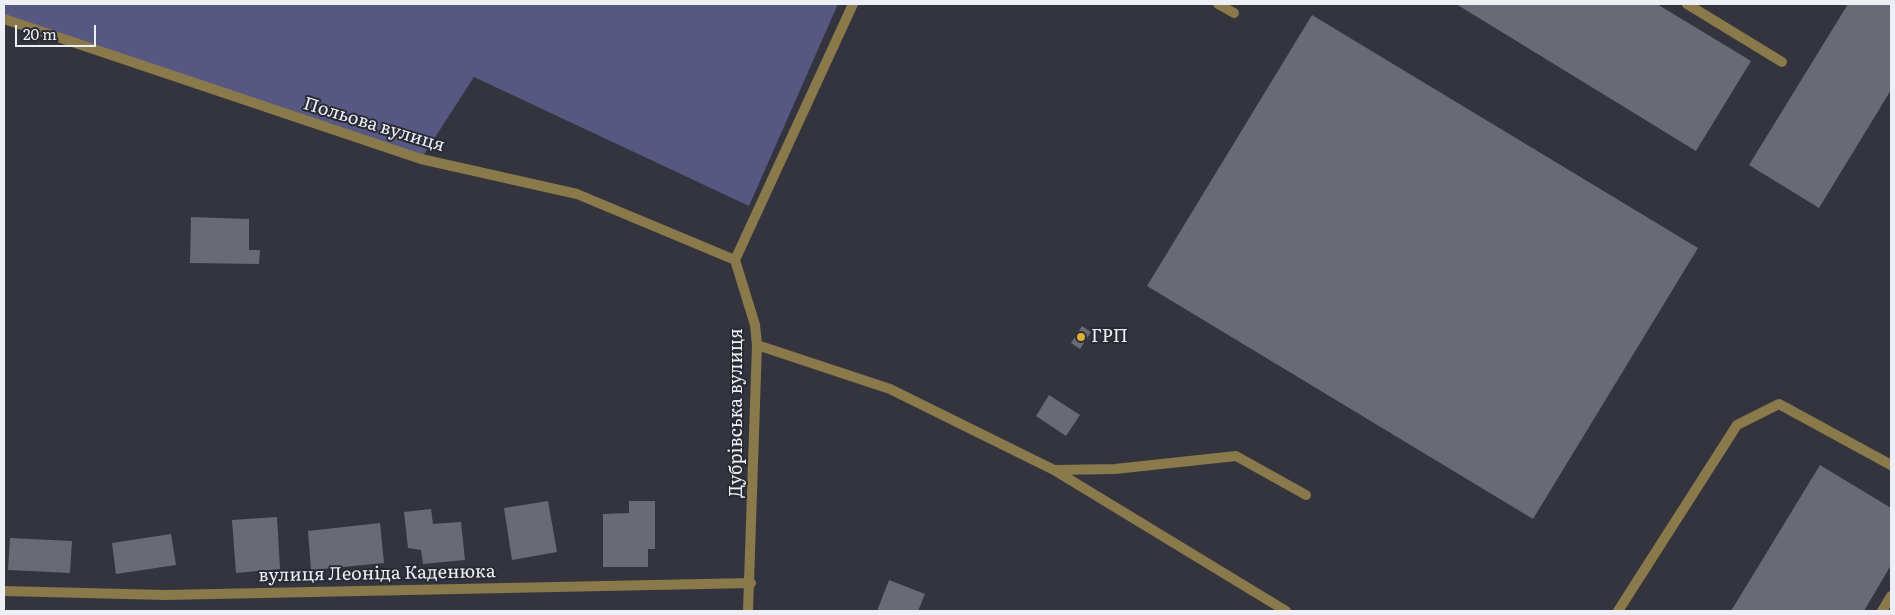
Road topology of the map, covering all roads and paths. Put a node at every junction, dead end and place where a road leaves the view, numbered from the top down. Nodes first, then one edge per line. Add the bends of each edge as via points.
1 (853, 4) edge
2 (1218, 4) edge
3 (1687, 4) edge
4 (1234, 13) dead end
5 (4, 19) edge
6 (1782, 62) dead end
7 (735, 260) junction
8 (757, 345) junction
9 (1891, 465) edge
10 (1054, 470) junction
11 (1306, 496) dead end
12 (751, 582) junction
13 (4, 591) edge
14 (1891, 596) edge
15 (748, 611) edge
16 (1286, 611) edge
17 (1618, 611) edge
18 (1882, 611) edge

1 - 7 street
2 - 4 street
3 - 6 street
5 - 7 street, Польова вулиця via 421,159 577,194
7 - 8 street, Дубрівська вулиця via 755,326
8 - 10 street via 890,389
8 - 12 street, Дубрівська вулиця
9 - 17 street via 1780,404 1737,426
10 - 11 street via 1116,469 1236,456
10 - 16 street
12 - 13 street, вулиця Леоніда Каденюка via 165,594
12 - 15 street, Дубрівська вулиця
14 - 18 street

